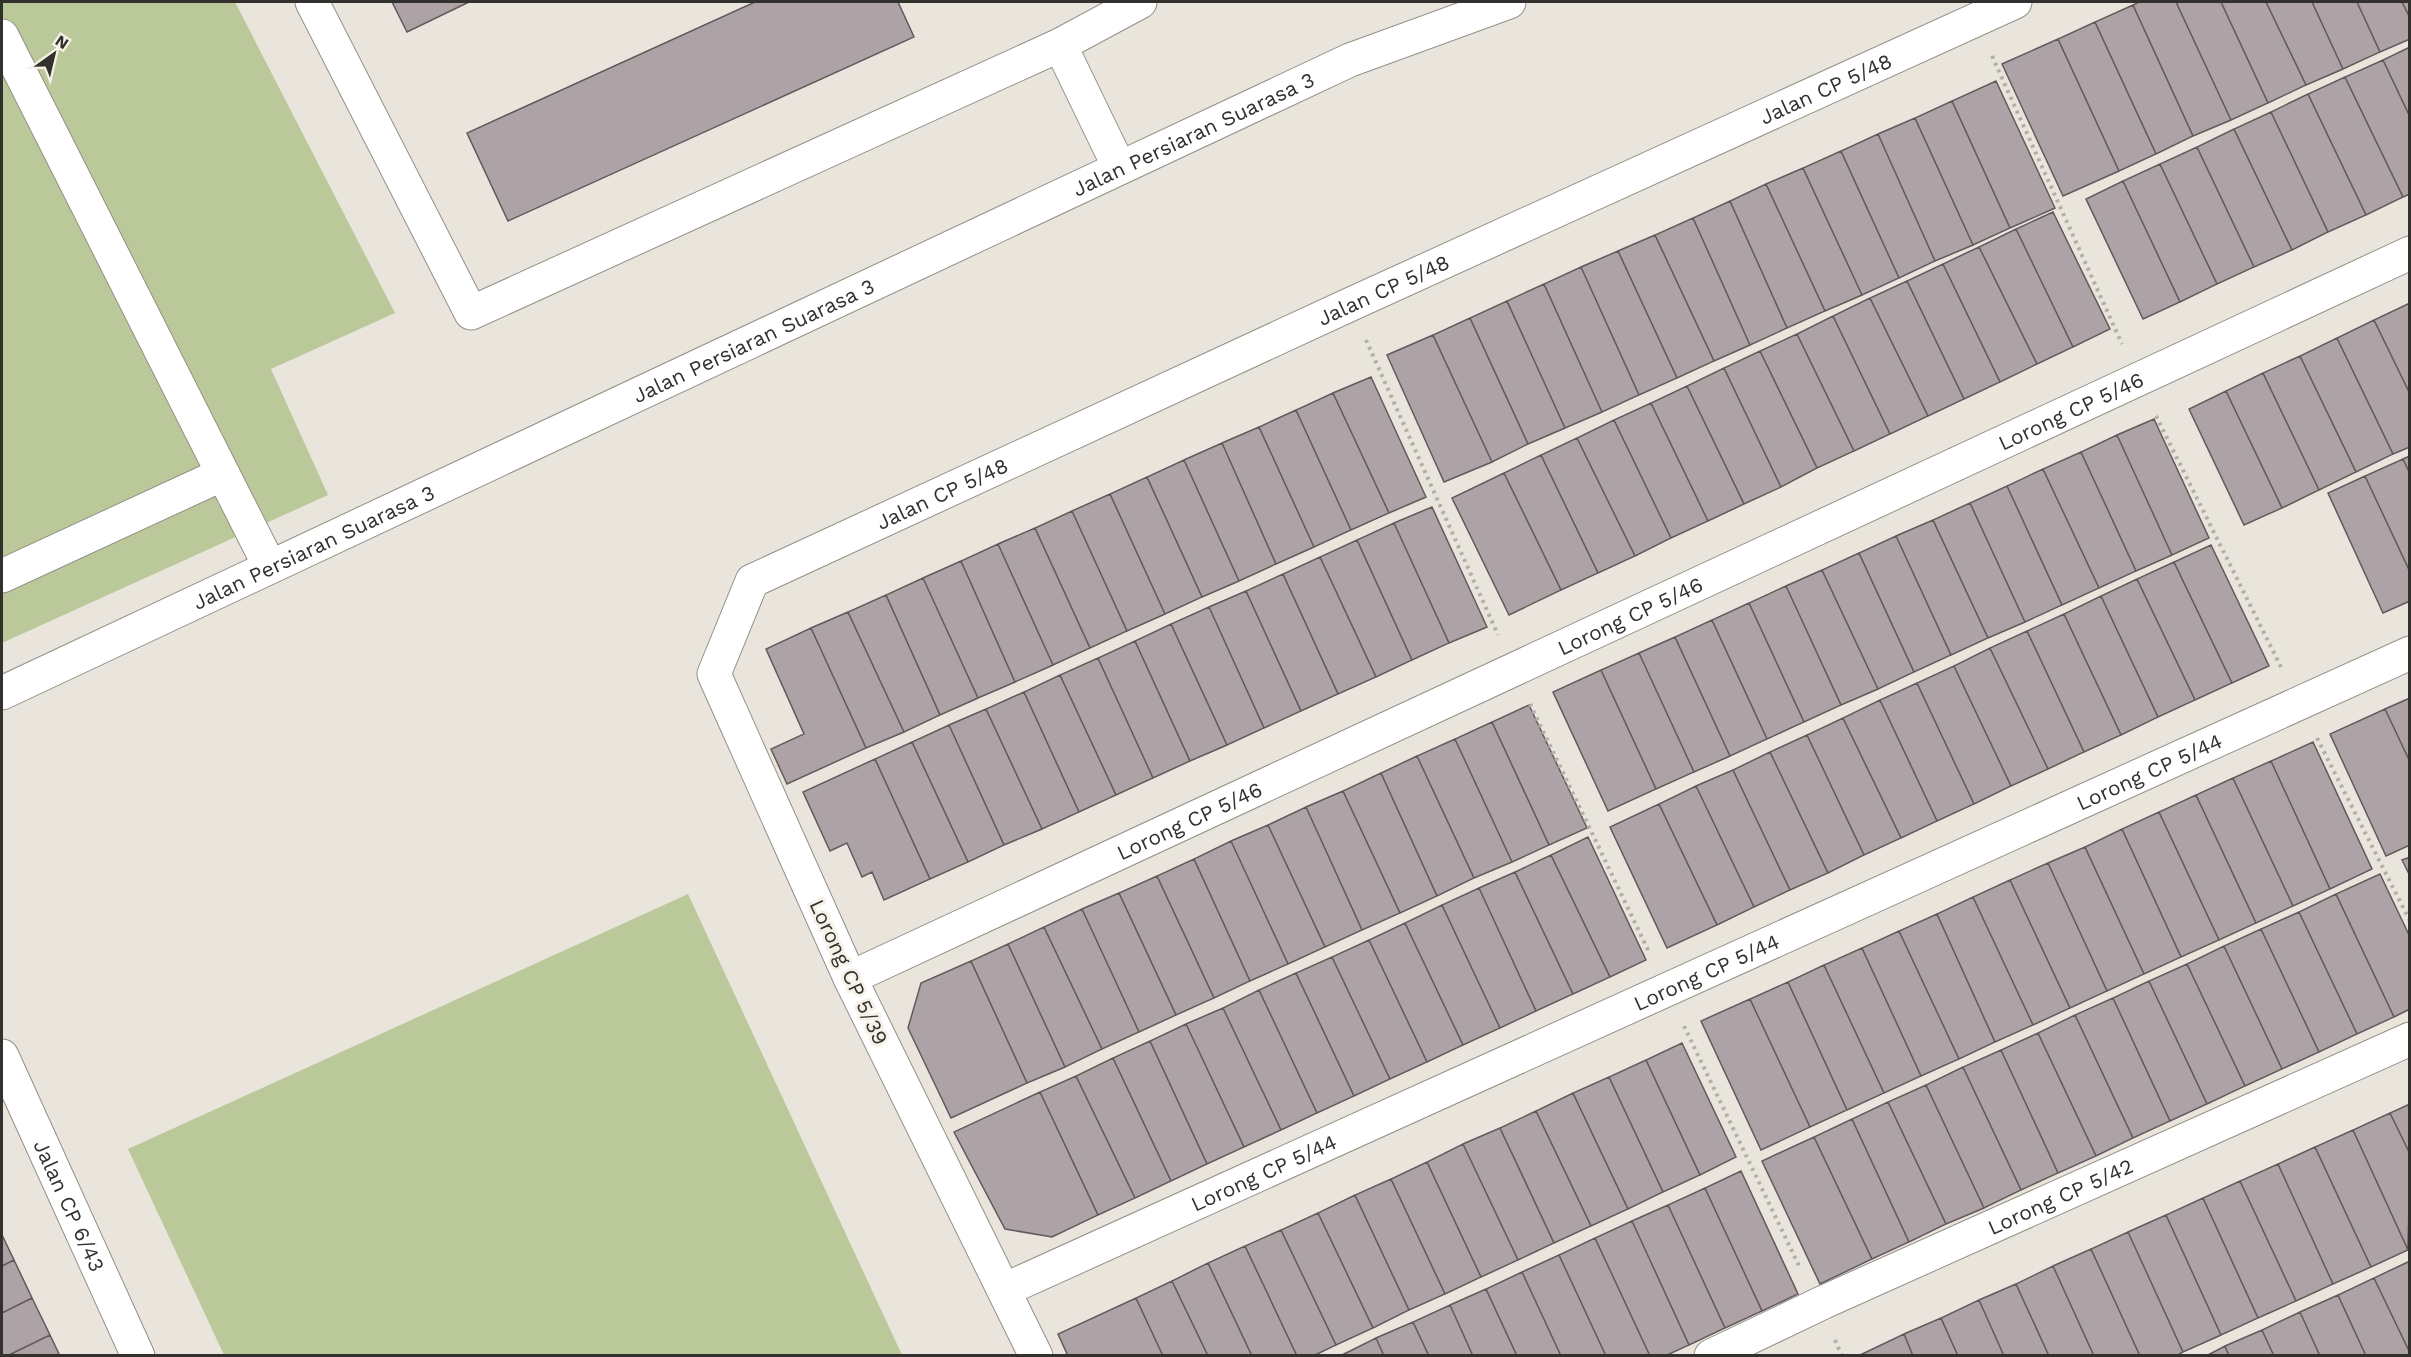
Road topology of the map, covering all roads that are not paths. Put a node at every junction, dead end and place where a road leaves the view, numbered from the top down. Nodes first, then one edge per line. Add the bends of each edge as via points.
1 (312, 2) edge
2 (1140, 2) edge
3 (1509, 2) edge
4 (2015, 2) edge
5 (2, 36) edge
6 (1060, 45) junction
7 (1119, 167) junction
8 (2409, 254) edge
9 (223, 474) junction
10 (270, 567) junction
11 (2, 576) edge
12 (752, 581) joint
13 (2409, 653) edge
14 (2, 693) edge
15 (850, 978) junction
16 (2409, 1039) edge
17 (2, 1056) edge
18 (1004, 1290) junction
19 (138, 1356) edge
20 (1036, 1356) edge
21 (1711, 1356) edge

1 - 6 street via 471,313
2 - 6 street
3 - 7 street, Jalan Persiaran Suarasa 3 via 1350,60
4 - 12 street, Jalan CP 5/48 via 1348,304
5 - 9 street
6 - 7 street
7 - 10 street, Jalan Persiaran Suarasa 3
8 - 15 street, Lorong CP 5/46
9 - 10 street
9 - 11 street
10 - 14 street, Jalan Persiaran Suarasa 3
12 - 15 street, Lorong CP 5/39 via 714,674
13 - 18 street, Lorong CP 5/44
15 - 18 street, Lorong CP 5/39
16 - 21 street, Lorong CP 5/42
17 - 19 street, Jalan CP 6/43
18 - 20 street, Lorong CP 5/39

